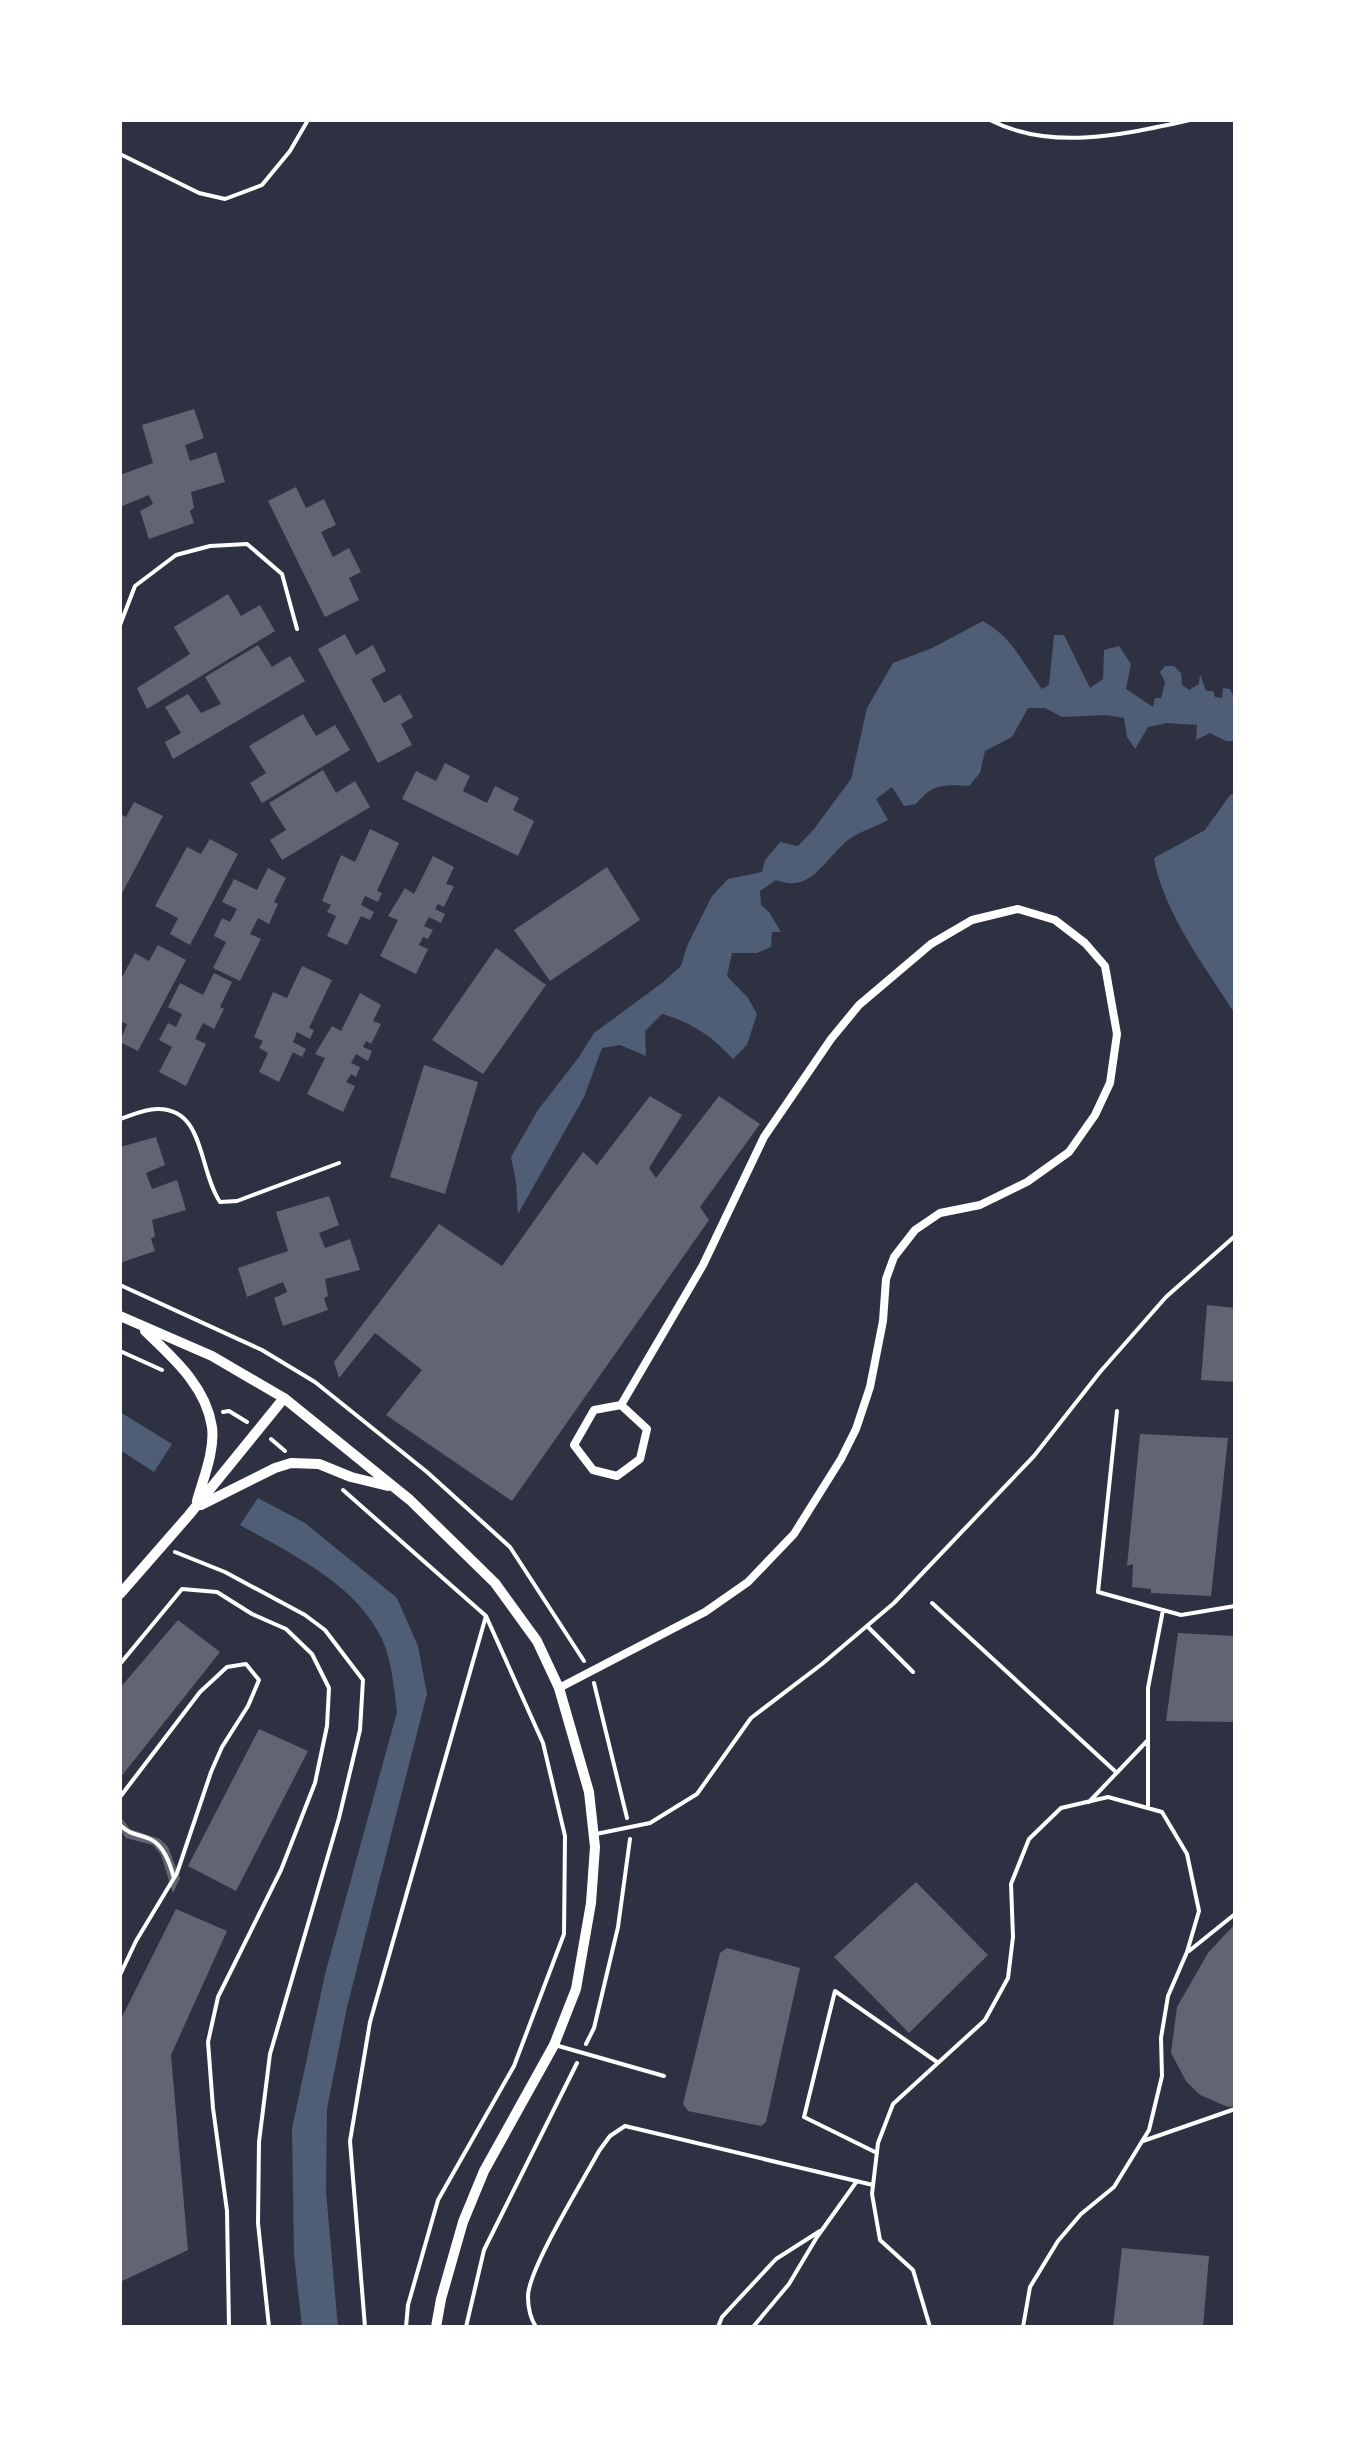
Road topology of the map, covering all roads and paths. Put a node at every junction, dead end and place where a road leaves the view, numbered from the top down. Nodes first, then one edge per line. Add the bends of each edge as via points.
1 (308, 120) edge
2 (990, 120) edge
3 (1190, 120) edge
4 (120, 154) edge
5 (120, 625) edge
6 (297, 629) dead end
7 (120, 1119) edge
8 (339, 1163) dead end
9 (1235, 1236) edge
10 (120, 1285) edge
11 (120, 1316) edge
12 (139, 1324) junction
13 (120, 1351) edge
14 (173, 1379) dead end
15 (284, 1398) junction
16 (621, 1405) junction
17 (1117, 1411) dead end
18 (208, 1414) junction
19 (258, 1430) junction
20 (291, 1463) junction
21 (336, 1484) dead end
22 (393, 1487) junction
23 (195, 1507) junction
24 (161, 1547) junction
25 (120, 1594) edge
26 (932, 1603) dead end
27 (1235, 1606) edge
28 (1163, 1610) junction
29 (486, 1616) junction
30 (867, 1626) junction
31 (120, 1664) edge
32 (592, 1672) junction
33 (913, 1672) dead end
34 (559, 1688) junction
35 (1149, 1740) junction
36 (1117, 1773) junction
37 (120, 1797) edge
38 (1089, 1802) junction
39 (1147, 1808) junction
40 (120, 1825) edge
41 (629, 1827) junction
42 (594, 1834) junction
43 (174, 1878) junction
44 (1235, 1914) edge
45 (1187, 1952) junction
46 (120, 1975) edge
47 (554, 2045) junction
48 (582, 2053) junction
49 (937, 2062) junction
50 (664, 2076) dead end
51 (1235, 2109) edge
52 (1143, 2141) junction
53 (877, 2153) junction
54 (857, 2181) junction
55 (873, 2185) junction
56 (822, 2230) junction
57 (229, 2327) edge
58 (269, 2327) edge
59 (365, 2327) edge
60 (406, 2327) edge
61 (436, 2327) edge
62 (466, 2327) edge
63 (536, 2327) edge
64 (718, 2327) edge
65 (753, 2327) edge
66 (930, 2327) edge
67 (1023, 2327) edge

1 - 4 path via 262,185 225,199 199,193
2 - 3 path via 1061,139 1125,134
5 - 6 path via 135,586 176,555 247,544 282,574
7 - 8 path via 155,1109 178,1111 192,1124 210,1187 220,1202 237,1201
9 - 30 lane via 1166,1297 1034,1456
10 - 32 path via 276,1358 315,1382 427,1472 510,1547
11 - 12 street
12 - 15 street via 212,1356
12 - 18 street via 180,1366 202,1395
13 - 14 path
15 - 19 street
15 - 22 street
16 - 16 street via 594,1410 574,1445 593,1470 617,1476 640,1459 647,1429
16 - 32 street via 703,1265 764,1137 859,1005 931,944 972,920 1018,909 1055,920 1085,943 1105,966 1117,1034 1110,1083 1095,1115 1069,1152 1027,1182 980,1205 940,1213 915,1230 894,1257 870,1387 856,1429 794,1534 748,1582 705,1612
17 - 28 path via 1098,1592
18 - 19 path via 229,1411
18 - 23 street via 208,1461
19 - 20 path via 283,1448
19 - 23 street
20 - 22 street via 319,1464
20 - 23 street
21 - 29 path
22 - 34 street via 495,1583 537,1641
23 - 24 street
24 - 25 street
24 - 58 path via 225,1572 305,1615 325,1630 363,1680 360,1730 339,1818 270,2054 259,2142 258,2223
26 - 36 path
27 - 28 path via 1181,1615
28 - 35 path via 1148,1688
29 - 59 path via 370,2022 350,2141
29 - 60 path via 543,1743 565,1836 564,1934 514,2066 438,2200
30 - 33 lane
30 - 41 lane via 751,1718 697,1794 650,1823
31 - 57 lane via 182,1589 217,1592 286,1629 312,1654 329,1688 315,1783 281,1870 218,1997 208,2042 227,2211
32 - 34 street
32 - 41 path
34 - 42 street via 589,1792
35 - 36 path
35 - 39 path
36 - 38 path
37 - 43 path via 200,1692 227,1667 246,1664 259,1680 211,1772
38 - 39 path via 1108,1797
38 - 49 path via 1061,1808 1029,1839 1011,1884 1008,1978 985,2020
39 - 45 path via 1162,1812 1187,1854 1199,1911
40 - 43 path via 160,1847
41 - 42 lane
41 - 48 path via 618,1927 594,2028
42 - 47 street via 591,1903 576,1989
43 - 46 path
44 - 45 path
45 - 52 path via 1168,1996 1162,2076
47 - 48 lane
47 - 61 street via 484,2171 463,2222
48 - 50 lane
48 - 62 path via 484,2250
49 - 53 path via 893,2104
49 - 53 path via 835,1991 804,2117
51 - 52 path
52 - 67 path via 1114,2187 1058,2241 1030,2287
53 - 55 path
54 - 55 path
54 - 56 path
54 - 63 path via 625,2126 599,2151 538,2266 527,2295
55 - 66 path via 880,2240 913,2270
56 - 64 path via 776,2259
56 - 65 path via 789,2284

